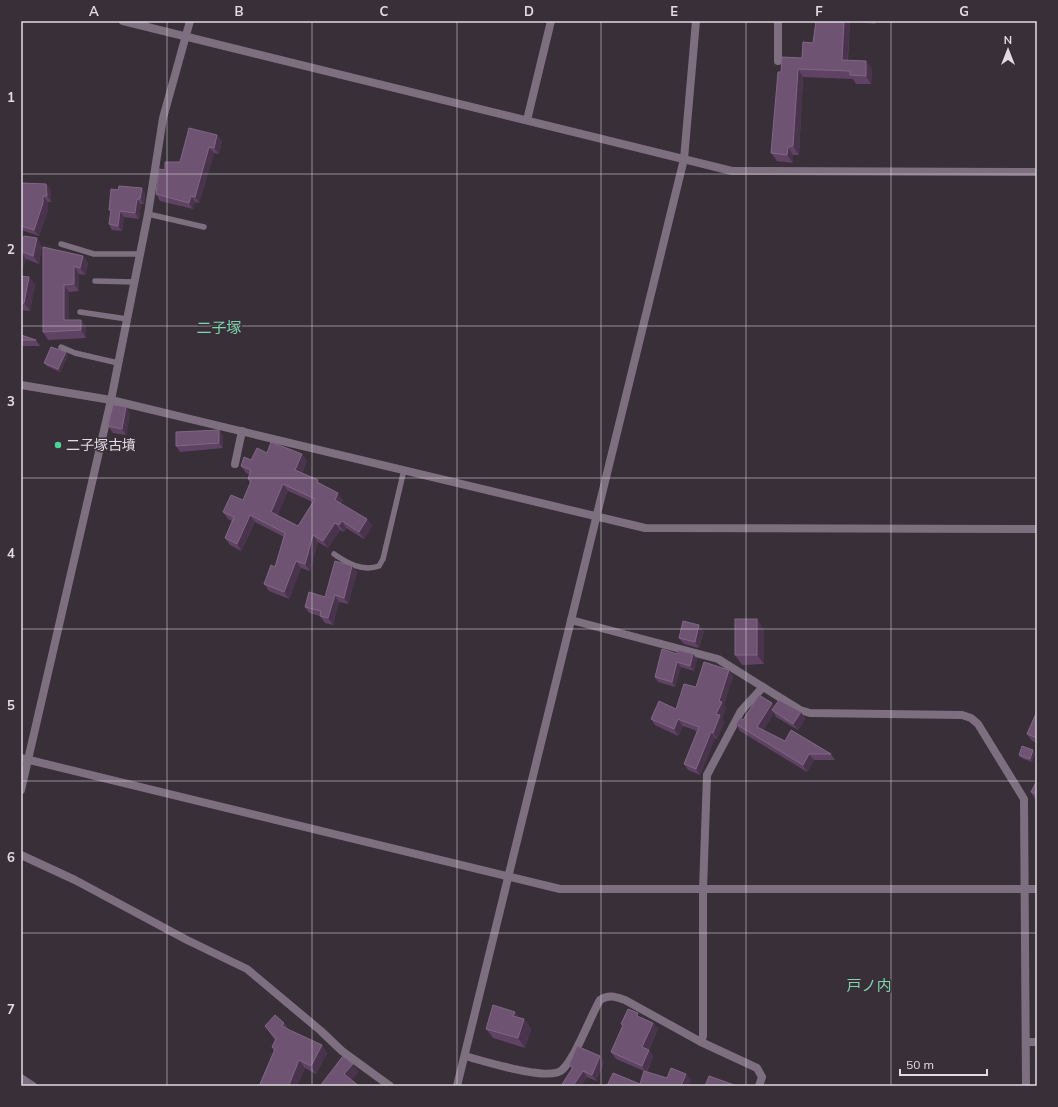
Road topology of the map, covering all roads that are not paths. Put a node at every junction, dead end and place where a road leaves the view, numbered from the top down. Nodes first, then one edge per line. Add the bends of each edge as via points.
1 (123, 21) edge
2 (190, 21) edge
3 (551, 21) edge
4 (696, 21) edge
5 (778, 21) edge
6 (187, 36) junction
7 (778, 61) dead end
8 (527, 120) junction
9 (684, 159) junction
10 (1037, 172) edge
11 (148, 214) junction
12 (204, 227) dead end
13 (61, 244) dead end
14 (140, 254) junction
15 (95, 281) dead end
16 (134, 282) junction
17 (80, 312) dead end
18 (127, 319) junction
19 (61, 346) dead end
20 (118, 363) junction
21 (21, 386) edge
22 (111, 400) junction
23 (242, 431) junction
24 (235, 464) dead end
25 (404, 470) junction
26 (595, 517) junction
27 (1037, 528) edge
28 (334, 554) dead end
29 (571, 620) junction
30 (763, 687) junction
31 (25, 759) edge
32 (21, 790) edge
33 (21, 856) edge
34 (508, 876) junction
35 (1026, 888) junction
36 (1037, 889) edge
37 (703, 890) junction
38 (701, 1042) junction
39 (1026, 1042) junction
40 (1037, 1042) edge
41 (465, 1056) junction
42 (21, 1078) edge
43 (33, 1086) edge
44 (390, 1086) edge
45 (457, 1086) edge
46 (759, 1086) edge
47 (1026, 1086) edge

1 - 6 street
2 - 6 street
3 - 8 street
4 - 9 street
5 - 7 street
6 - 8 street
6 - 11 street via 163,118
8 - 9 street
9 - 10 street via 732,171
9 - 26 street
11 - 12 lane
11 - 14 street
13 - 14 lane via 94,254
14 - 16 street
15 - 16 lane
16 - 18 street
17 - 18 lane
18 - 20 street
19 - 20 lane
20 - 22 street
21 - 22 street
22 - 23 street
22 - 31 street
23 - 24 street
23 - 25 street
25 - 26 street
25 - 28 lane via 383,559 379,566 354,566
26 - 27 street via 656,530
26 - 29 street
29 - 30 street via 718,659
29 - 34 street
30 - 35 street via 800,710 810,713 962,715 971,718 978,724 1024,799
30 - 37 street via 741,711 707,775
31 - 32 street
31 - 34 street
33 - 44 street via 75,880 247,969 321,1030 342,1052
34 - 37 street via 566,890
34 - 41 street
35 - 36 street
35 - 37 street
35 - 39 street
37 - 38 street
38 - 41 street via 625,1000 608,996 600,1000 571,1057 556,1074 542,1074
38 - 46 street via 757,1068 762,1076
39 - 40 street
39 - 47 street
41 - 45 street
42 - 43 street

